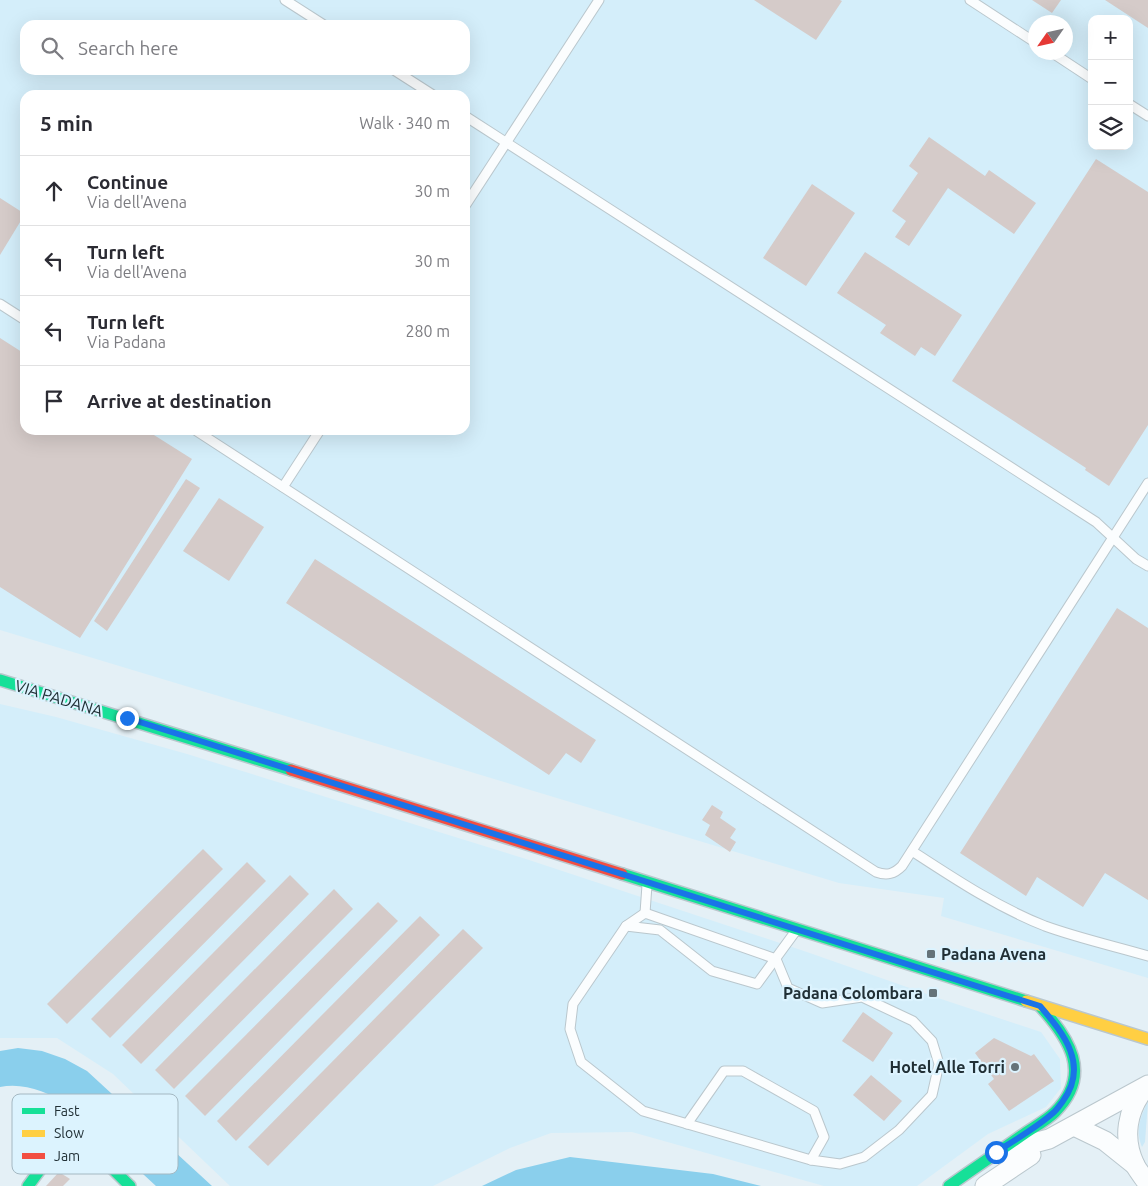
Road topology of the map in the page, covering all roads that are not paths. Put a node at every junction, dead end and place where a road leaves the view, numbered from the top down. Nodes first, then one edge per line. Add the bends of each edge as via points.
1 (285, 0) edge
2 (599, 0) edge
3 (970, 0) edge
4 (316, 20) edge
5 (1028, 37) edge
6 (1063, 60) edge
7 (402, 75) edge
8 (1088, 76) edge
9 (425, 90) edge
10 (1131, 105) edge
11 (1148, 116) edge
12 (470, 119) edge
13 (506, 142) junction
14 (470, 198) edge
15 (0, 304) edge
16 (20, 317) edge
17 (203, 435) edge
18 (317, 435) edge
19 (1148, 483) edge
20 (283, 487) junction
21 (1113, 537) junction
22 (1148, 566) edge
23 (0, 680) edge
24 (912, 851) junction
25 (647, 882) junction
26 (645, 913) junction
27 (626, 926) junction
28 (796, 929) junction
29 (1148, 956) edge
30 (776, 959) junction
31 (1040, 1006) junction
32 (1148, 1039) edge
33 (1147, 1086) edge
34 (1096, 1114) junction
35 (687, 1124) junction
36 (1074, 1126) junction
37 (1049, 1139) junction
38 (1129, 1146) junction
39 (811, 1160) junction
40 (1135, 1164) junction
41 (39, 1174) edge
42 (117, 1174) edge
43 (1148, 1184) edge
44 (28, 1186) edge
45 (130, 1186) edge
46 (949, 1186) edge
47 (960, 1186) edge
48 (985, 1186) edge

1 - 4 lane
2 - 13 lane
3 - 5 lane
6 - 8 lane
7 - 9 lane
10 - 11 lane
12 - 13 lane
13 - 14 lane
13 - 21 lane via 1096,522
15 - 16 lane
17 - 20 lane
18 - 20 lane
19 - 21 lane
20 - 24 lane via 876,872 896,872
21 - 22 lane
21 - 24 lane
23 - 25 main road, VIA PADANA
24 - 29 lane via 1001,906 1046,926
25 - 26 lane
25 - 28 main road, VIA PADANA
26 - 27 lane
26 - 30 lane
27 - 30 lane via 660,930 712,971 757,984
27 - 35 lane via 573,1004 570,1029 581,1062 643,1111
28 - 30 lane
28 - 31 main road, VIA PADANA
30 - 39 lane via 788,988 822,1003 862,997 913,1021 932,1041 939,1064 932,1095 899,1130 864,1157 840,1164
31 - 32 main road, VIA PADANA
31 - 46 main road via 1058,1026 1071,1049 1075,1068 1068,1094 1055,1112
33 - 34 street
33 - 38 street via 1134,1104 1127,1128
34 - 36 street
34 - 38 street via 1110,1122
35 - 39 lane
35 - 39 lane via 724,1072 743,1070 814,1110 824,1137
36 - 37 street
36 - 40 street via 1105,1141
37 - 47 street via 1030,1144
37 - 48 street via 1037,1152
38 - 40 street
40 - 43 street
41 - 44 main road
42 - 45 main road

